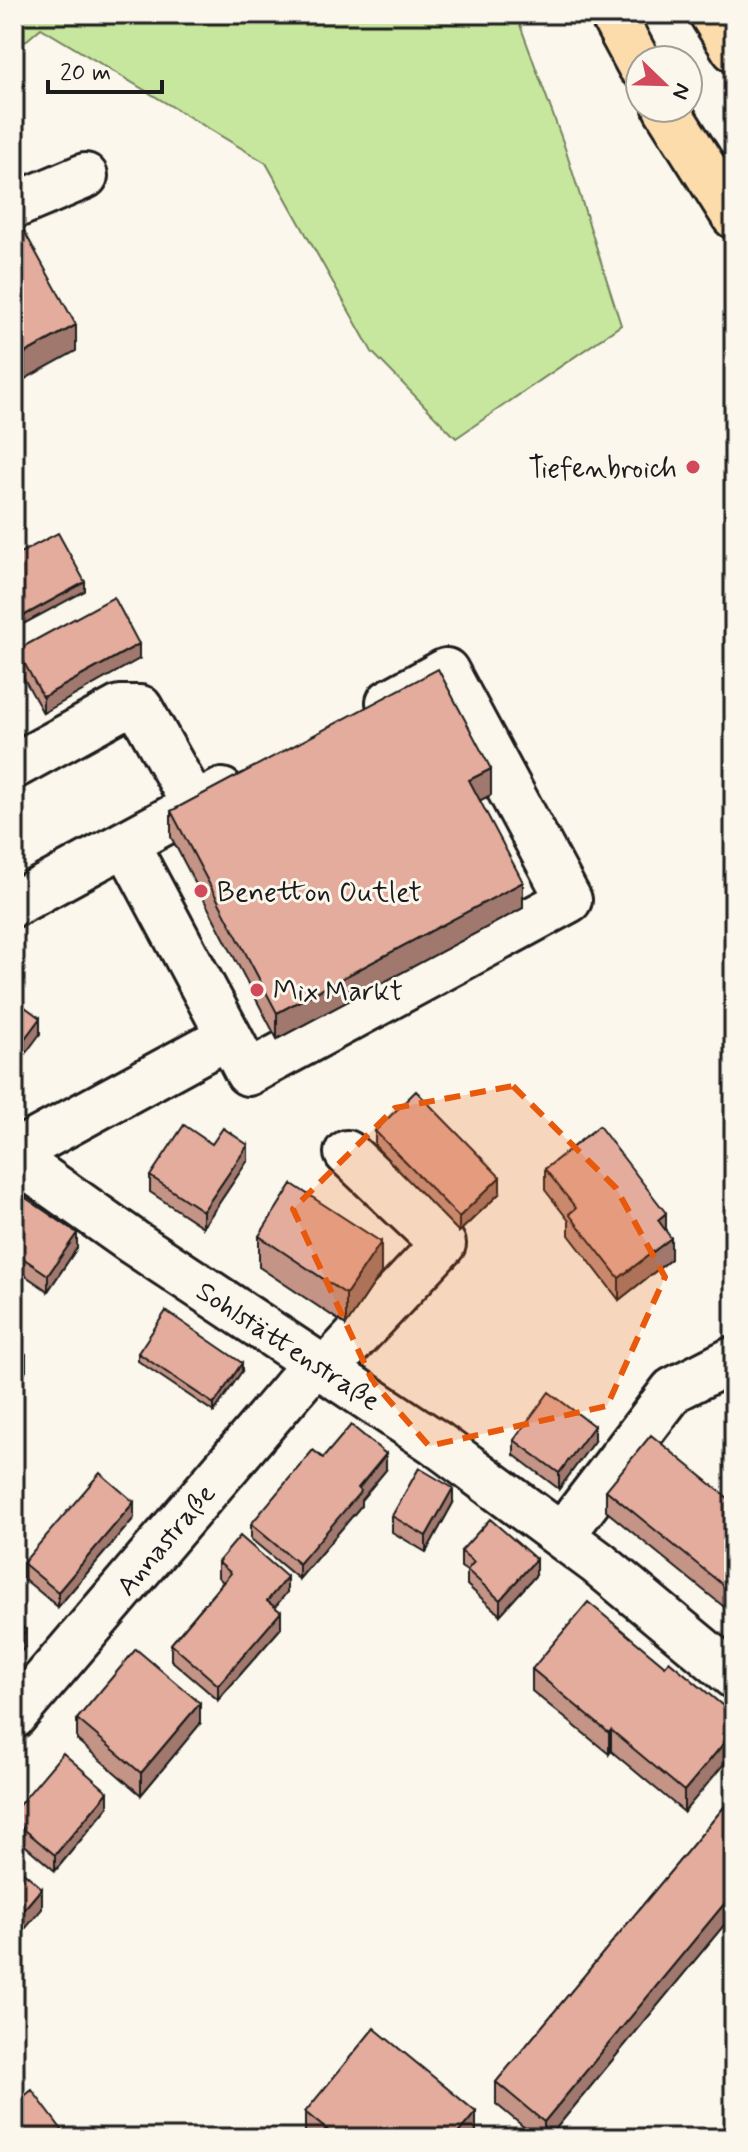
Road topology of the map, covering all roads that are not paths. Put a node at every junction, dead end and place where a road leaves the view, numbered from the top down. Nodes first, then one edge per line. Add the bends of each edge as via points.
1 (612, 14) edge
2 (712, 14) edge
3 (628, 44) edge
4 (734, 49) edge
5 (676, 124) edge
6 (85, 176) dead end
7 (14, 206) edge
8 (734, 216) edge
9 (349, 724) edge
10 (14, 766) edge
11 (251, 776) edge
12 (195, 806) junction
13 (126, 843) junction
14 (14, 904) edge
15 (229, 1036) junction
16 (347, 1153) dead end
17 (14, 1155) edge
18 (734, 1359) edge
19 (321, 1366) junction
20 (562, 1535) junction
21 (734, 1676) edge
22 (14, 1716) edge

1 - 3 highway
2 - 4 highway
5 - 8 highway
6 - 7 street
9 - 15 street via 446,671 569,900 248,1073
10 - 12 street via 120,708 140,708
11 - 12 street
12 - 13 street
13 - 14 street
13 - 15 street
15 - 17 street
16 - 19 street, Annastraße via 443,1244
17 - 19 street, Sohlstättenstraße via 133,1242
18 - 20 street via 673,1390
19 - 20 street, Sohlstättenstraße
19 - 22 street, Annastraße
20 - 21 street, Sohlstättenstraße

